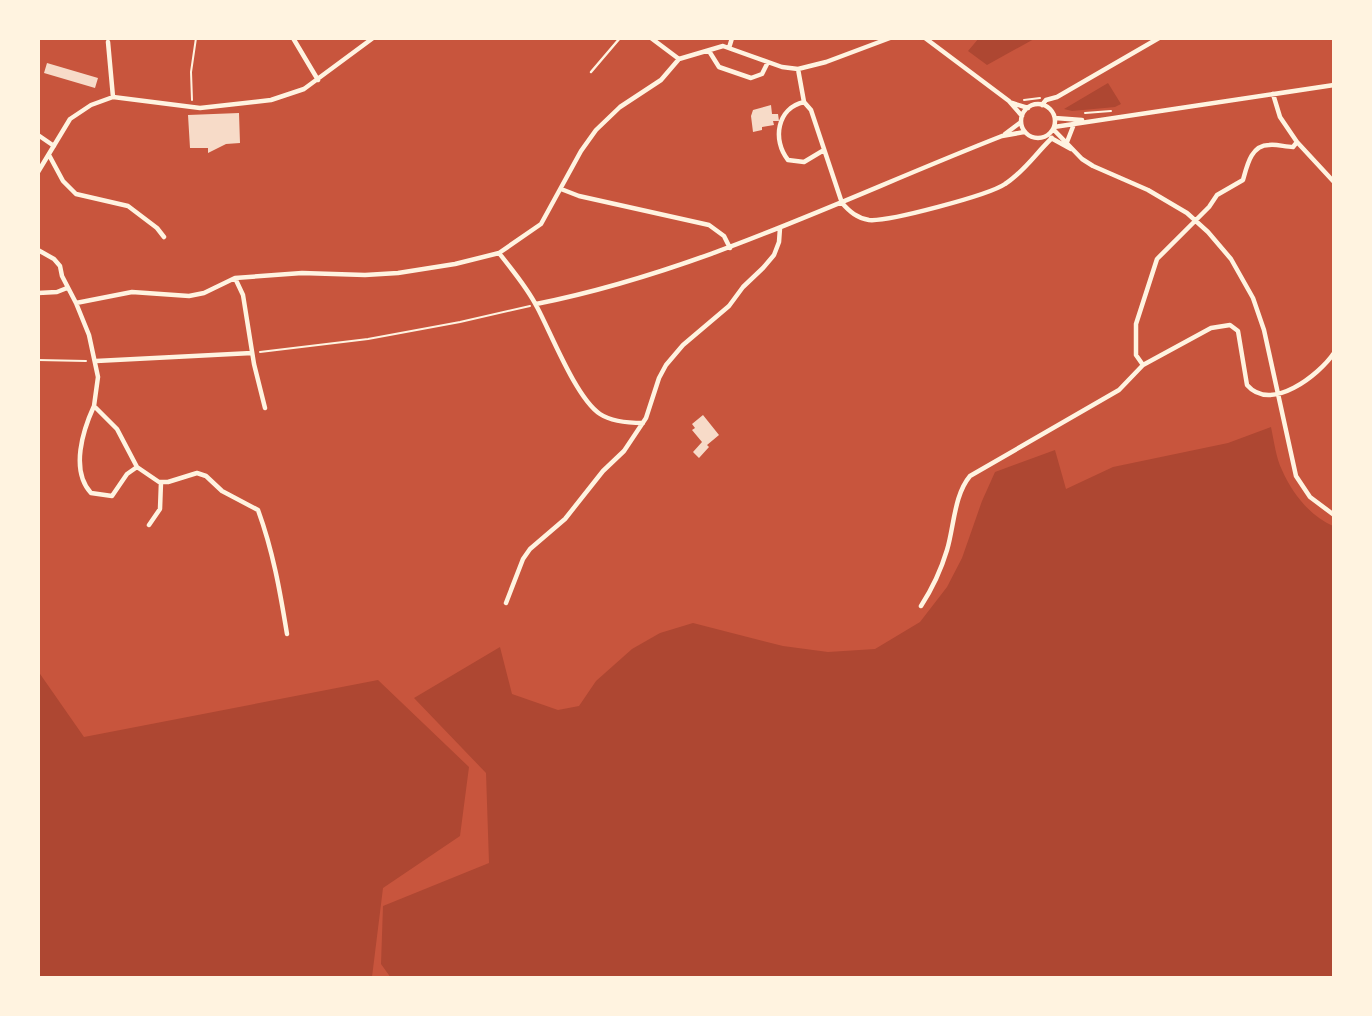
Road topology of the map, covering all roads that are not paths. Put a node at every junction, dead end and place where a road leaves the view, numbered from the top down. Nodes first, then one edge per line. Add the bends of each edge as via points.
1 (293, 38) edge
2 (373, 38) edge
3 (620, 38) edge
4 (651, 38) edge
5 (732, 38) edge
6 (890, 38) edge
7 (925, 38) edge
8 (1159, 38) edge
9 (108, 42) dead end
10 (729, 48) junction
11 (709, 51) junction
12 (679, 59) junction
13 (768, 62) junction
14 (798, 69) junction
15 (591, 72) dead end
16 (318, 80) junction
17 (1334, 85) edge
18 (1273, 94) junction
19 (1058, 96) junction
20 (113, 97) junction
21 (804, 102) junction
22 (1012, 103) junction
23 (1042, 105) junction
24 (1028, 108) junction
25 (1051, 110) junction
26 (1055, 118) junction
27 (1021, 119) junction
28 (1091, 120) junction
29 (1075, 124) junction
30 (1054, 128) junction
31 (1024, 132) junction
32 (38, 135) edge
33 (1002, 136) junction
34 (1049, 137) junction
35 (1297, 142) junction
36 (1067, 143) junction
37 (54, 146) junction
38 (824, 150) junction
39 (1073, 150) junction
40 (49, 155) junction
41 (38, 172) edge
42 (1334, 182) edge
43 (561, 189) junction
44 (842, 203) junction
45 (780, 228) junction
46 (164, 237) dead end
47 (730, 248) junction
48 (38, 250) edge
49 (499, 253) junction
50 (235, 278) junction
51 (67, 288) junction
52 (38, 293) edge
53 (76, 303) junction
54 (534, 305) junction
55 (252, 353) junction
56 (1334, 353) edge
57 (96, 360) junction
58 (1143, 365) junction
59 (1276, 394) junction
60 (94, 406) junction
61 (265, 408) dead end
62 (643, 423) junction
63 (137, 467) junction
64 (161, 482) junction
65 (1334, 515) edge
66 (149, 525) dead end
67 (506, 603) dead end
68 (921, 606) dead end
69 (287, 634) dead end

1 - 16 street
2 - 16 street
3 - 15 lane
4 - 12 street
5 - 10 street
6 - 14 street
7 - 22 street
8 - 19 street
9 - 20 street
10 - 11 street
10 - 13 street
11 - 12 street
11 - 13 street via 719,67 751,78 762,74
12 - 43 street via 661,80 620,107 596,130
13 - 14 street
14 - 21 street
16 - 20 street via 271,100 192,107
17 - 18 street
18 - 28 street
18 - 35 street via 1280,117
19 - 23 street
19 - 25 street
20 - 37 street via 75,114
21 - 38 street
21 - 38 street via 790,106 784,116 778,134 782,150 788,160 800,163
22 - 24 street
22 - 27 street
23 - 24 street
23 - 25 street
24 - 27 street
25 - 26 street
26 - 28 street
26 - 30 street
27 - 31 street
27 - 33 street
28 - 29 street
29 - 30 street
29 - 36 street
30 - 34 street
30 - 36 street
31 - 33 street
31 - 34 street
32 - 37 street
33 - 44 street
34 - 39 street
34 - 44 street via 1024,169 993,191 872,220 852,214
35 - 42 street
35 - 58 street via 1293,148 1265,144 1256,150 1243,180 1217,195 1157,259 1136,324 1136,355
36 - 39 street
37 - 40 street
38 - 44 street
39 - 59 street via 1093,166 1187,213 1220,245 1253,298
40 - 41 street
40 - 46 street via 76,194 128,206
43 - 47 street via 709,225 724,236
43 - 49 street via 541,224
44 - 45 street
45 - 47 street
45 - 62 street via 774,255 729,306 671,359
47 - 54 street via 637,280
48 - 51 street via 60,266
49 - 50 street via 432,268 365,275
49 - 54 street
50 - 53 street via 190,296 132,292
50 - 55 street via 243,295
51 - 52 street
51 - 53 street
53 - 57 street
54 - 62 street via 591,405 615,421
55 - 57 street
55 - 61 street
56 - 59 street via 1310,379
57 - 60 street
58 - 59 street via 1211,328 1230,325 1238,331 1247,386 1261,395
58 - 68 street via 1119,390 965,483 947,552
59 - 65 street via 1296,476 1310,497
60 - 63 street via 117,429
60 - 63 street via 80,449 87,488 91,493 112,496
62 - 67 street via 565,519 530,549
63 - 64 street
64 - 66 street via 160,509
64 - 69 street via 197,473 258,510 275,567

